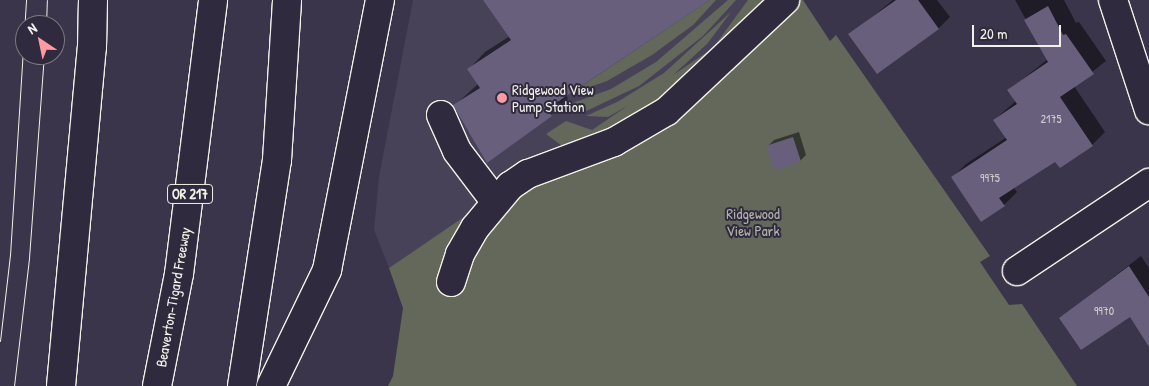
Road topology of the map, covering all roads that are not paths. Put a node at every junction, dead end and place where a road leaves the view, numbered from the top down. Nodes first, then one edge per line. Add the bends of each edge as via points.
1 (93, 0) edge
2 (213, 0) edge
3 (287, 0) edge
4 (380, 0) edge
5 (1113, 0) edge
6 (780, 2) edge
7 (1149, 110) edge
8 (441, 115) dead end
9 (1149, 183) edge
10 (495, 201) junction
11 (1017, 271) dead end
12 (451, 282) dead end
13 (61, 386) edge
14 (157, 386) edge
15 (242, 386) edge
16 (271, 386) edge

1 - 13 main road via 91,57
2 - 14 main road, Beaverton-Tigard Freeway / OR 217 via 180,274
3 - 15 main road via 277,160
4 - 16 main road via 327,270
5 - 7 main road
6 - 10 main road via 667,112 614,142 528,174
8 - 10 main road via 457,152
9 - 11 main road
10 - 12 main road via 460,254

